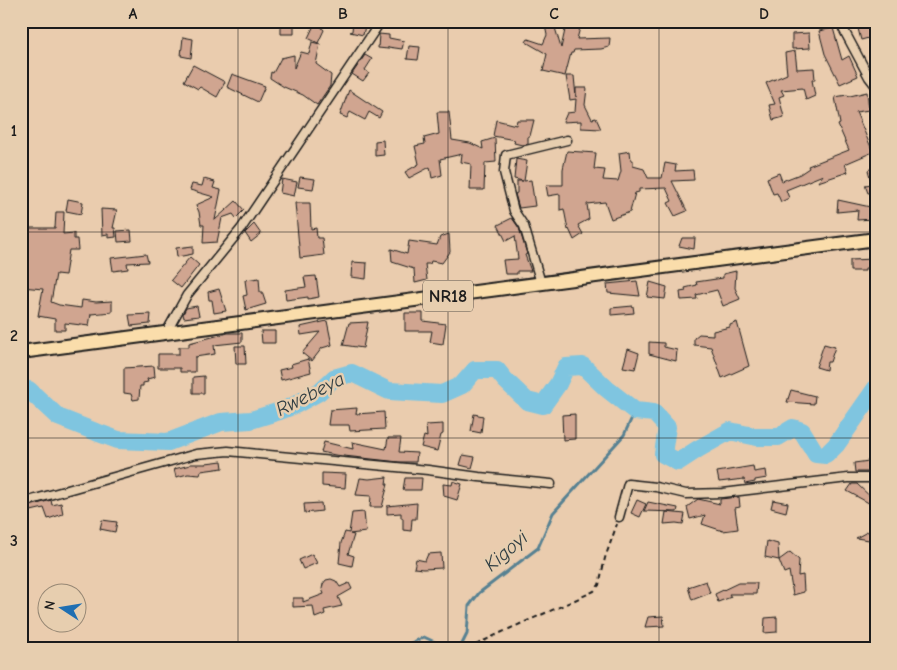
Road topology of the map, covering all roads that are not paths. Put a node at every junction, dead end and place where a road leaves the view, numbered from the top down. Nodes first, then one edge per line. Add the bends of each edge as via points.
1 (380, 21) edge
2 (840, 21) edge
3 (876, 86) edge
4 (567, 140) dead end
5 (876, 240) edge
6 (541, 283) junction
7 (166, 333) junction
8 (21, 352) edge
9 (876, 478) edge
10 (551, 484) dead end
11 (21, 503) edge
12 (619, 517) road end

1 - 7 street via 241,229 187,295
2 - 3 street
4 - 6 street via 506,155 504,172 514,211 524,226
5 - 6 main road, NR18
6 - 7 main road, NR18
7 - 8 main road, NR18
9 - 12 street via 686,494 628,484
10 - 11 street via 228,451 196,454

